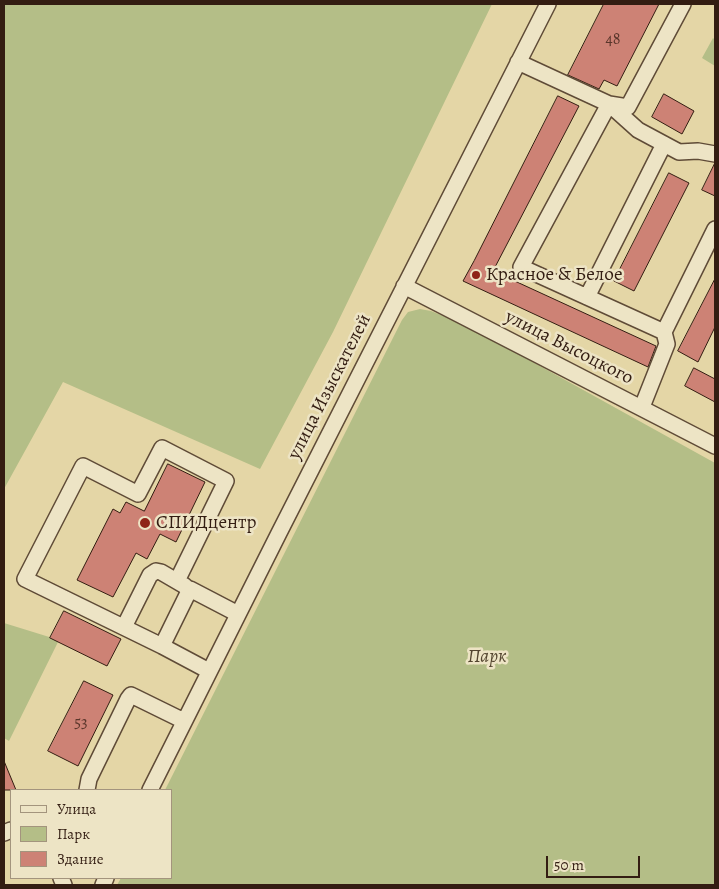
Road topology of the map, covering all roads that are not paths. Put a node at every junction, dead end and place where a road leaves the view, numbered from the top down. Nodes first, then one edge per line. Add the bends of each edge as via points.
1 (548, 4) edge
2 (683, 4) edge
3 (518, 62) junction
4 (609, 104) junction
5 (664, 144) junction
6 (715, 154) edge
7 (715, 229) edge
8 (404, 286) junction
9 (587, 297) junction
10 (664, 332) junction
11 (642, 407) junction
12 (715, 446) edge
13 (184, 585) junction
14 (238, 614) junction
15 (124, 627) junction
16 (162, 646) junction
17 (209, 671) junction
18 (184, 721) junction
19 (87, 789) edge
20 (150, 789) edge

1 - 3 street, улица Изыскателей
2 - 4 street via 628,106
3 - 4 street
3 - 8 street, улица Изыскателей
4 - 5 street via 638,130
4 - 9 street via 521,267
5 - 6 street via 679,152
5 - 9 street
7 - 10 street
8 - 11 street, улица Высоцкого
8 - 14 street, улица Изыскателей
9 - 10 street
10 - 11 street via 667,344
11 - 12 street, улица Высоцкого
13 - 14 street
13 - 15 street via 162,572 150,575
13 - 15 street via 226,481 162,448 138,494 83,466 25,579
13 - 16 street
14 - 17 street, улица Изыскателей
15 - 16 street
16 - 17 street
17 - 18 street, улица Изыскателей
18 - 19 street via 131,695 89,779
18 - 20 street, улица Изыскателей

